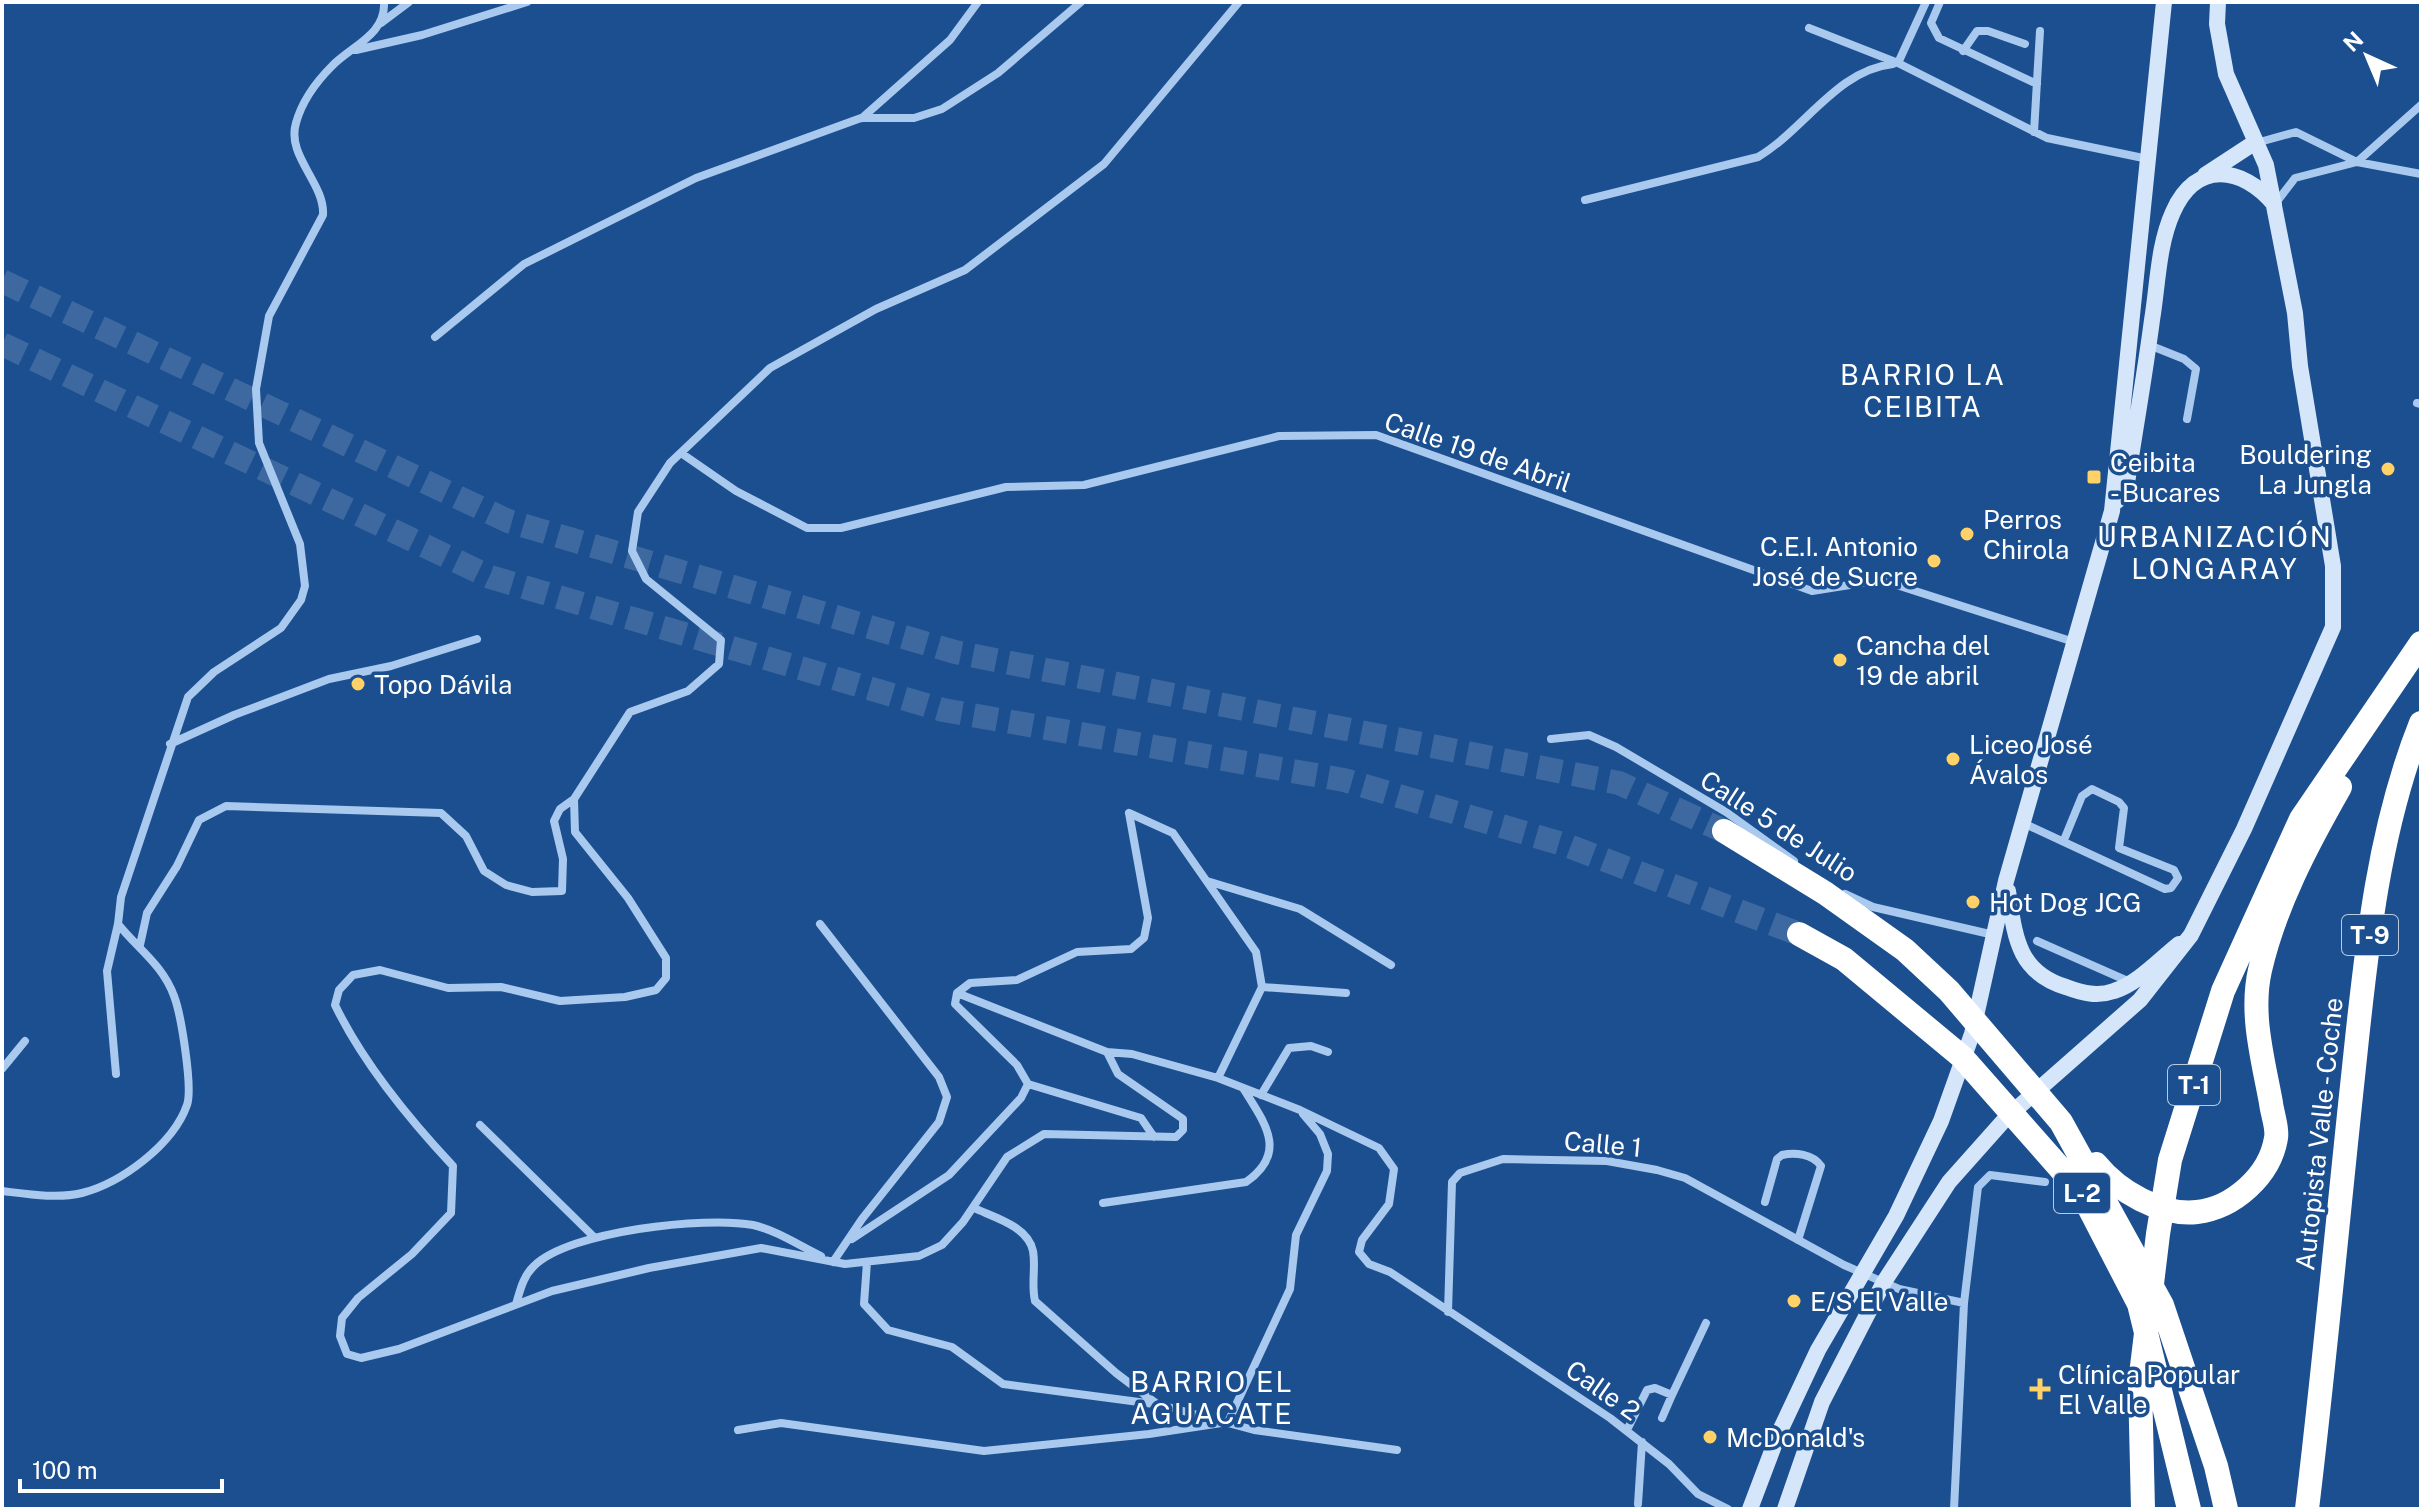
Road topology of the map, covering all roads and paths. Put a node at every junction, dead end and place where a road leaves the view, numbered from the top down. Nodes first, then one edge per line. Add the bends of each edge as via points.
1 (384, 2) edge
2 (409, 2) edge
3 (527, 2) edge
4 (978, 2) edge
5 (1081, 2) edge
6 (1239, 2) edge
7 (1926, 2) edge
8 (1940, 2) edge
9 (2164, 2) edge
10 (2218, 2) edge
11 (381, 23) junction
12 (1809, 28) dead end
13 (2040, 31) dead end
14 (2025, 44) dead end
15 (355, 50) junction
16 (1963, 51) junction
17 (1898, 63) junction
18 (2037, 84) junction
19 (2421, 105) edge
20 (861, 118) junction
21 (2034, 132) junction
22 (2254, 143) junction
23 (2148, 159) junction
24 (2357, 162) junction
25 (2421, 174) edge
26 (2200, 179) junction
27 (1585, 200) dead end
28 (2275, 205) junction
29 (435, 337) dead end
30 (2149, 345) junction
31 (2187, 419) dead end
32 (681, 453) junction
33 (2112, 511) junction
34 (477, 639) dead end
35 (2077, 643) junction
36 (2421, 643) edge
37 (2380, 700) junction
38 (2421, 723) edge
39 (1551, 739) dead end
40 (170, 744) junction
41 (574, 799) junction
42 (2023, 823) junction
43 (1724, 831) tunnel mouth
44 (2064, 840) junction
45 (1207, 880) junction
46 (2006, 881) junction
47 (118, 924) junction
48 (820, 924) dead end
49 (1799, 934) tunnel mouth
50 (1994, 935) junction
51 (2191, 935) junction
52 (2037, 941) dead end
53 (140, 945) junction
54 (1391, 965) dead end
55 (2130, 982) junction
56 (1262, 987) junction
57 (957, 993) junction
58 (1346, 993) dead end
59 (25, 1041) dead end
60 (1107, 1052) junction
61 (1328, 1052) dead end
62 (2, 1069) edge
63 (116, 1074) dead end
64 (1218, 1078) junction
65 (1028, 1084) junction
66 (1243, 1088) junction
67 (1261, 1095) junction
68 (1300, 1110) junction
69 (2061, 1122) junction
70 (480, 1125) dead end
71 (1154, 1137) junction
72 (2045, 1182) dead end
73 (2, 1191) edge
74 (1765, 1202) dead end
75 (1103, 1203) dead end
76 (974, 1208) junction
77 (595, 1238) junction
78 (851, 1239) junction
79 (1798, 1240) junction
80 (835, 1262) junction
81 (867, 1262) junction
82 (1862, 1272) junction
83 (1884, 1282) junction
84 (1964, 1303) junction
85 (516, 1304) junction
86 (1448, 1312) junction
87 (1706, 1323) dead end
88 (1672, 1395) junction
89 (1157, 1404) junction
90 (1662, 1418) dead end
91 (1228, 1422) junction
92 (738, 1430) dead end
93 (1627, 1430) junction
94 (1642, 1442) junction
95 (1397, 1450) dead end
96 (1638, 1504) dead end
97 (1728, 1509) edge
98 (1750, 1509) edge
99 (1785, 1509) edge
100 (1954, 1509) edge
101 (2143, 1509) edge
102 (2189, 1509) edge
103 (2226, 1509) edge
104 (2307, 1509) edge

1 - 11 street
2 - 11 street
3 - 15 street
4 - 20 street via 950,40
5 - 20 street via 998,73 942,109 914,118
6 - 32 street via 1104,164 965,270 876,309 770,368
7 - 17 street
8 - 16 street via 1933,31
9 - 23 main road
10 - 22 main road via 2226,74
11 - 15 street
12 - 17 street
13 - 18 street
14 - 16 street via 1977,31
15 - 40 street via 334,64 305,100 294,127 299,156 324,200 323,215 269,316 256,389 259,443 300,544 305,586 281,628 214,672 188,697
16 - 18 street
17 - 21 street
17 - 27 street via 1856,73 1781,143 1758,157
18 - 21 street
19 - 24 street
20 - 29 street via 696,178 570,239 524,264
21 - 23 street
22 - 24 street via 2296,132
22 - 26 main road
22 - 28 main road via 2266,165
23 - 33 main road
24 - 25 street
24 - 28 street via 2295,178
26 - 28 main road via 2241,177
26 - 30 main road via 2182,195 2166,231
28 - 51 main road via 2333,566 2333,627
30 - 31 street via 2196,369
30 - 33 main road via 2127,483
32 - 35 street, Calle 19 de Abril via 736,491 807,528 830,528 1006,487 1084,485 1279,436 1376,435 1812,591 1881,580
32 - 41 street via 638,512 632,551 646,579 721,640 719,664 688,691 630,712
33 - 35 main road
34 - 40 street via 329,679
35 - 42 main road
36 - 37 highway
37 - 69 highway via 2376,725 2274,916 2259,974 2255,1017 2277,1137 2260,1172 2222,1207 2194,1213 2173,1210 2125,1192
37 - 101 highway, T-1 via 2301,819 2223,991 2170,1160 2140,1383
38 - 104 highway, Autopista Valle - Coche / T-9 via 2385,843 2364,978
39 - 50 street, Calle 5 de Julio via 1589,735 1616,747 1726,812 1833,889 1873,907
40 - 47 street via 121,897
41 - 53 street via 554,821 563,859 562,891 553,893 506,885 484,871 466,836 441,813 226,806 199,820 147,913
41 - 85 street via 575,832 628,898 666,958 666,978 656,990 560,1001 501,987 448,988 380,970 353,975 339,990 335,1005 345,1027 422,1134 453,1166 451,1213 342,1318 340,1336 347,1354 361,1358 399,1349
42 - 44 street
42 - 46 main road
43 - 69 highway, L-2 via 1905,950 1949,991
44 - 44 street via 2082,796 2092,789 2124,808 2119,848 2174,870 2178,878 2165,889
45 - 54 street via 1300,909
45 - 56 street via 1256,952
45 - 57 street via 1173,833 1129,813 1146,904 1144,938 1131,949 1077,952 1017,980 980,981
46 - 50 main road
46 - 55 main road via 2016,945 2035,973 2098,995
47 - 53 street
47 - 63 street via 107,971
48 - 78 street via 939,1077 947,1097 939,1122
49 - 102 highway, L-2 via 1844,959 1962,1057 2081,1192 2139,1304
50 - 82 main road via 1972,1034 1941,1121 1896,1216
51 - 55 main road
51 - 83 main road via 2140,1000 1982,1143 1949,1182
52 - 55 street
53 - 73 street via 175,997 188,1104 164,1140 131,1172 81,1193
56 - 58 street
56 - 64 street
57 - 60 street
57 - 65 street via 955,1004 1017,1065
59 - 62 street
60 - 64 street
60 - 71 street via 1118,1074 1183,1119 1176,1137
61 - 67 street via 1311,1046 1289,1048
64 - 66 street
65 - 71 street via 1141,1118
65 - 78 street via 949,1175
66 - 67 street
66 - 75 street via 1271,1133 1260,1172 1246,1182
67 - 68 street
68 - 86 street, Calle 2 via 1379,1148 1394,1169 1389,1204 1359,1252 1369,1264 1390,1272
68 - 91 street via 1320,1134 1328,1154 1327,1171 1296,1235 1290,1289
69 - 103 highway, L-2 via 2162,1305
70 - 77 street
71 - 76 street via 1044,1134 1007,1157
72 - 84 street via 1990,1175 1978,1187
74 - 79 street via 1782,1155 1818,1161 1821,1166
76 - 81 street via 942,1245 919,1256
76 - 89 street via 1010,1224 1026,1238 1033,1250 1035,1301
77 - 80 street via 671,1225 729,1223 756,1226
77 - 85 street via 558,1248 534,1265
78 - 80 street
79 - 82 street, Calle 1
79 - 86 street, Calle 1 via 1685,1178 1657,1170 1607,1161 1503,1159 1460,1173 1452,1182
80 - 81 street
80 - 85 street via 761,1248 649,1268
81 - 89 street via 864,1304 888,1330 952,1347 1003,1384
82 - 83 street, Calle 1
82 - 98 main road via 1803,1382
83 - 84 street
83 - 99 main road via 1822,1402
84 - 100 street
86 - 93 street, Calle 2
87 - 88 street
88 - 90 street
88 - 93 street via 1647,1390
89 - 91 street
91 - 92 street via 984,1451 781,1423
91 - 95 street
93 - 94 street, Calle 2
94 - 96 street
94 - 97 street, Calle 2 via 1698,1494

